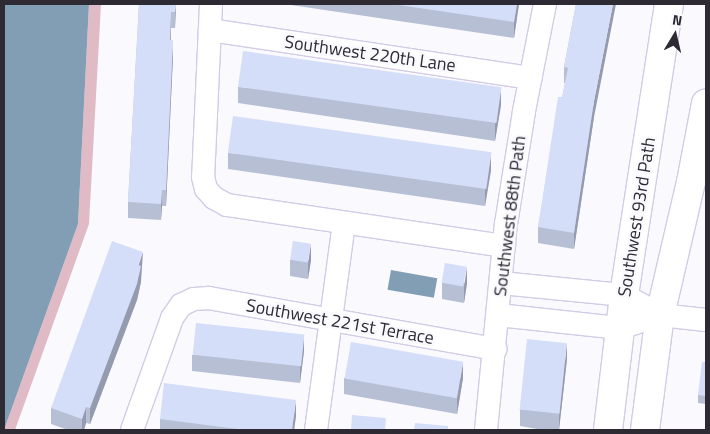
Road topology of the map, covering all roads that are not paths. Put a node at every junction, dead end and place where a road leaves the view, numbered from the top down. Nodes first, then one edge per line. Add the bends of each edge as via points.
1 (211, 4) edge
2 (545, 4) edge
3 (669, 4) edge
4 (210, 30) junction
5 (530, 78) junction
6 (706, 103) edge
7 (344, 223) junction
8 (504, 246) junction
9 (501, 283) junction
10 (624, 295) junction
11 (660, 314) junction
12 (498, 315) junction
13 (330, 320) junction
14 (706, 320) edge
15 (620, 328) junction
16 (495, 349) junction
17 (132, 430) edge
18 (316, 430) edge
19 (486, 430) edge
20 (608, 430) edge
21 (645, 430) edge

1 - 4 street
2 - 5 street, Southwest 88th Path
3 - 10 street, Southwest 93rd Path
4 - 5 street, Southwest 220th Lane
4 - 7 street via 203,177 206,189 227,205
5 - 8 street, Southwest 88th Path
6 - 11 street
7 - 8 street
7 - 13 street
8 - 9 street, Southwest 88th Path
9 - 10 street
9 - 12 street, Southwest 88th Path
10 - 11 street
10 - 15 street, Southwest 93rd Path
11 - 14 street
11 - 15 street
11 - 21 street
12 - 15 street
12 - 16 street, Southwest 88th Path
13 - 16 street, Southwest 221st Terrace
13 - 17 street, Southwest 221st Terrace via 194,298 176,310 170,322
13 - 18 street
15 - 20 street, Southwest 93rd Path
16 - 19 street, Southwest 88th Path

